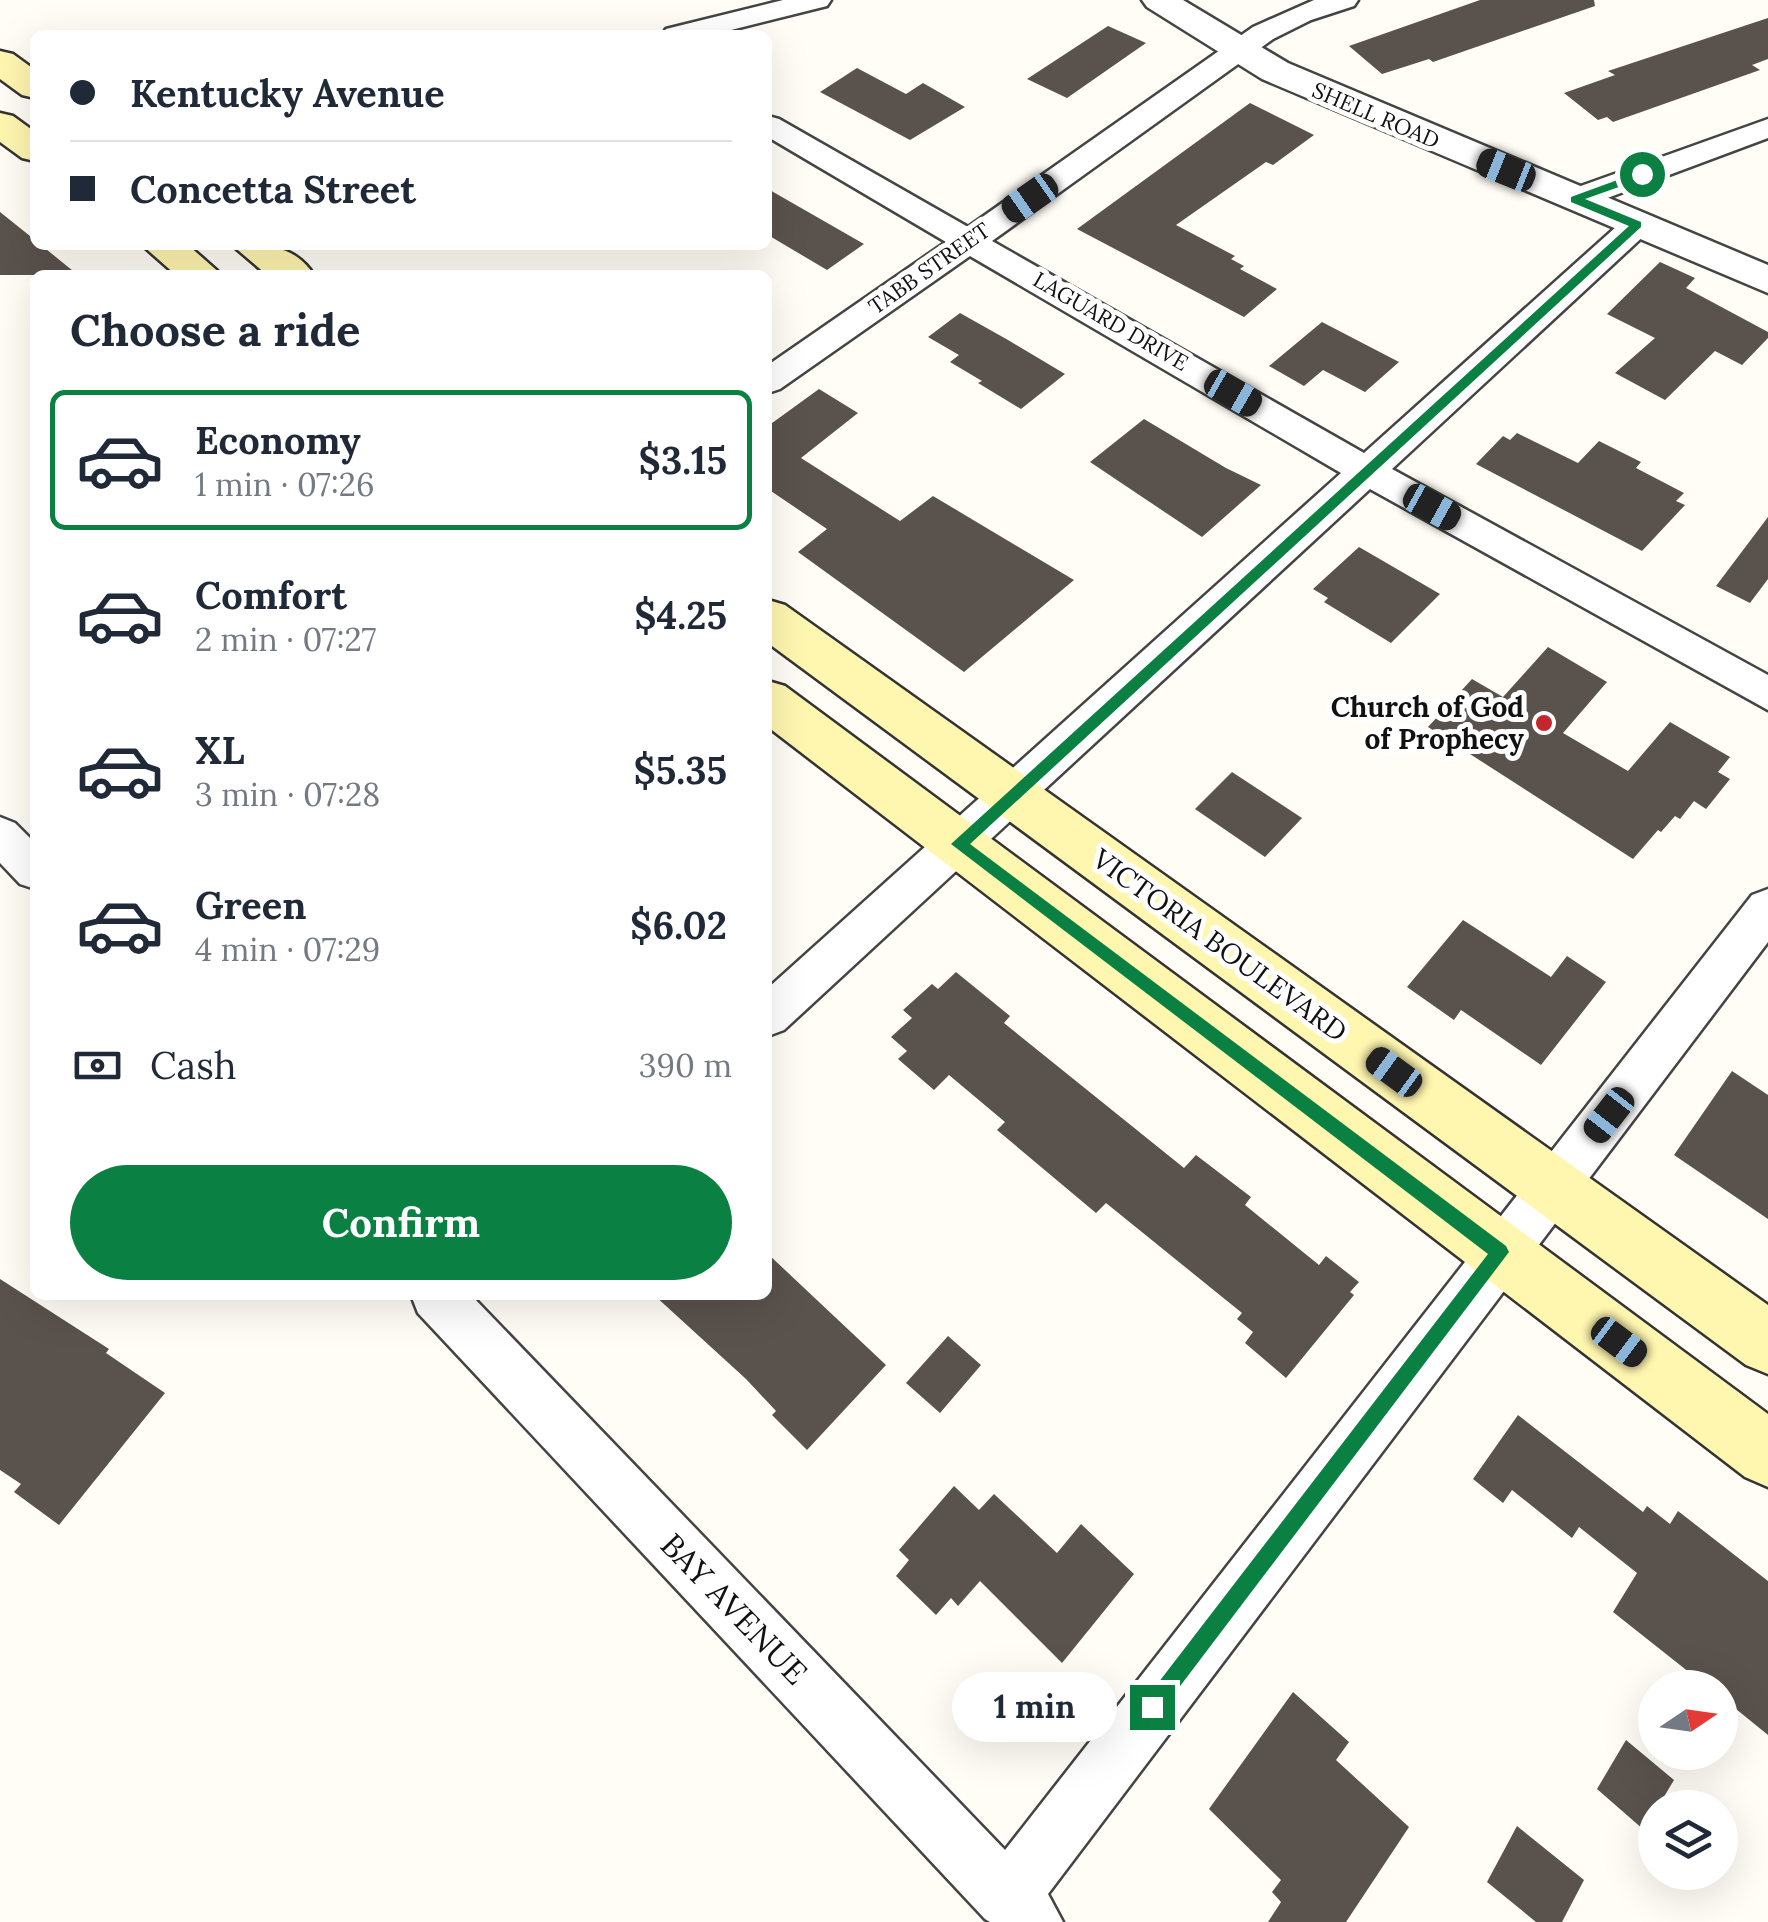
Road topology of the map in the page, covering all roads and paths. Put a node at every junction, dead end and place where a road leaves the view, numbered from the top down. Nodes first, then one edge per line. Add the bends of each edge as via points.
1 (817, 0) edge
2 (1160, 0) edge
3 (1344, 0) edge
4 (696, 30) edge
5 (1240, 53) junction
6 (0, 62) edge
7 (30, 84) edge
8 (0, 124) edge
9 (772, 127) edge
10 (1768, 128) edge
11 (30, 146) edge
12 (1575, 199) junction
13 (1637, 225) junction
14 (970, 239) junction
15 (169, 250) edge
16 (259, 250) edge
17 (195, 270) edge
18 (287, 270) edge
19 (1768, 280) edge
20 (772, 378) edge
21 (1365, 470) junction
22 (772, 621) edge
23 (1768, 694) edge
24 (772, 703) edge
25 (1012, 794) junction
26 (0, 835) edge
27 (959, 844) junction
28 (30, 867) edge
29 (1768, 908) edge
30 (772, 1012) edge
31 (1553, 1187) junction
32 (1500, 1252) junction
33 (448, 1300) edge
34 (1768, 1343) edge
35 (1768, 1454) edge
36 (1019, 1909) edge

1 - 4 street
2 - 5 street, SHELL ROAD
3 - 5 street, TABB STREET via 1271,26
5 - 12 street, SHELL ROAD
5 - 14 street, TABB STREET
6 - 7 main road
8 - 11 main road
9 - 14 street, LAGUARD DRIVE
10 - 12 street
12 - 13 street, SHELL ROAD
13 - 19 street, SHELL ROAD
13 - 21 street
14 - 20 street, TABB STREET
14 - 21 street, LAGUARD DRIVE
15 - 17 main road
16 - 18 main road
21 - 23 street, LAGUARD DRIVE
21 - 25 street
22 - 25 main road, VICTORIA BOULEVARD
24 - 27 main road
25 - 27 street
25 - 31 main road, VICTORIA BOULEVARD
26 - 28 street
27 - 30 street
27 - 32 main road
29 - 31 street
31 - 32 street
31 - 34 main road, VICTORIA BOULEVARD
32 - 35 main road
32 - 36 street
33 - 36 street, BAY AVENUE

